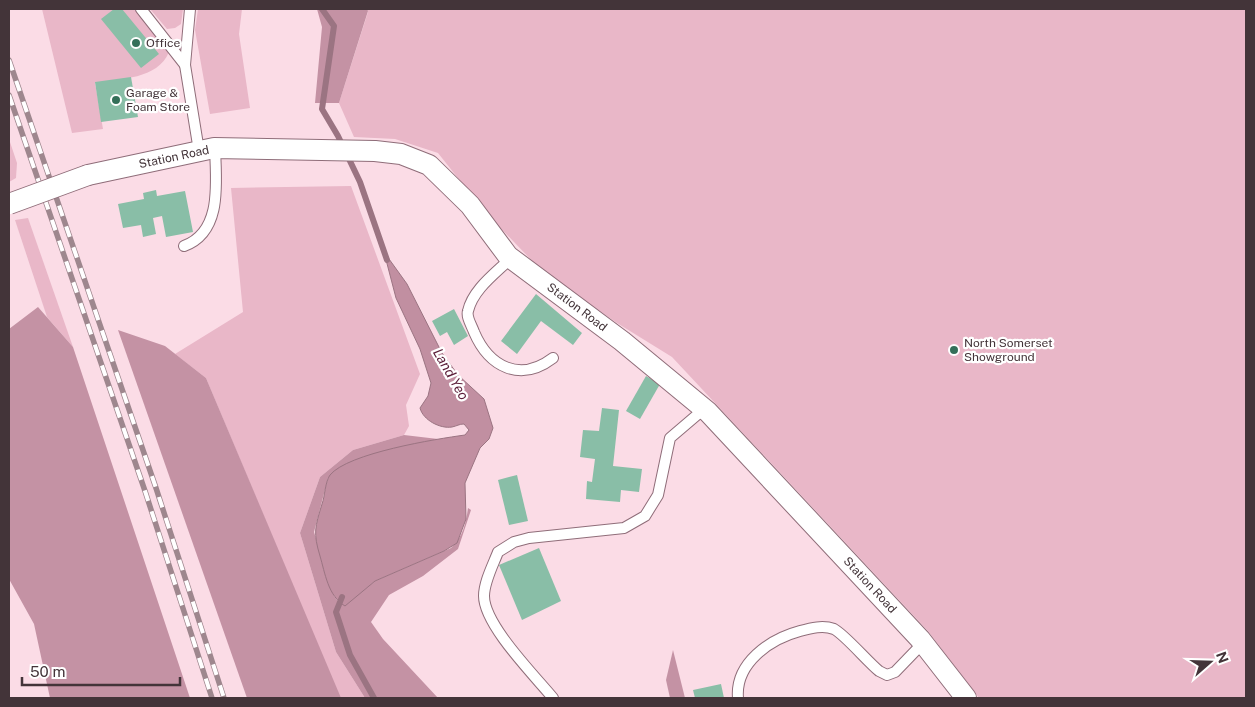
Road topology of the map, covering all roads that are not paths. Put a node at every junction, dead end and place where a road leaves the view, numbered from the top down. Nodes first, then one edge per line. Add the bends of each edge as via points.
1 (141, 9) edge
2 (190, 9) edge
3 (185, 65) junction
4 (207, 149) junction
5 (9, 204) edge
6 (184, 246) dead end
7 (511, 258) junction
8 (553, 358) dead end
9 (704, 409) junction
10 (923, 643) junction
11 (553, 698) edge
12 (738, 698) edge
13 (966, 698) edge

1 - 3 lane
2 - 3 lane
3 - 4 lane
4 - 5 street, Station Road, bridge via 88,175
4 - 6 lane via 216,185 213,214 203,235
4 - 7 street, Station Road via 325,149 401,154 429,165 470,205
7 - 8 lane via 478,291 467,314 476,335 498,365 512,371 527,370
7 - 9 street, Station Road via 622,341
9 - 10 street, Station Road
9 - 11 lane via 670,438 658,495 645,516 624,528 529,538 514,542 498,552 484,597 491,618 508,646
10 - 12 lane via 895,672 887,675 878,671 836,630 812,628 786,635 766,646 749,662 737,691
10 - 13 street, Station Road

